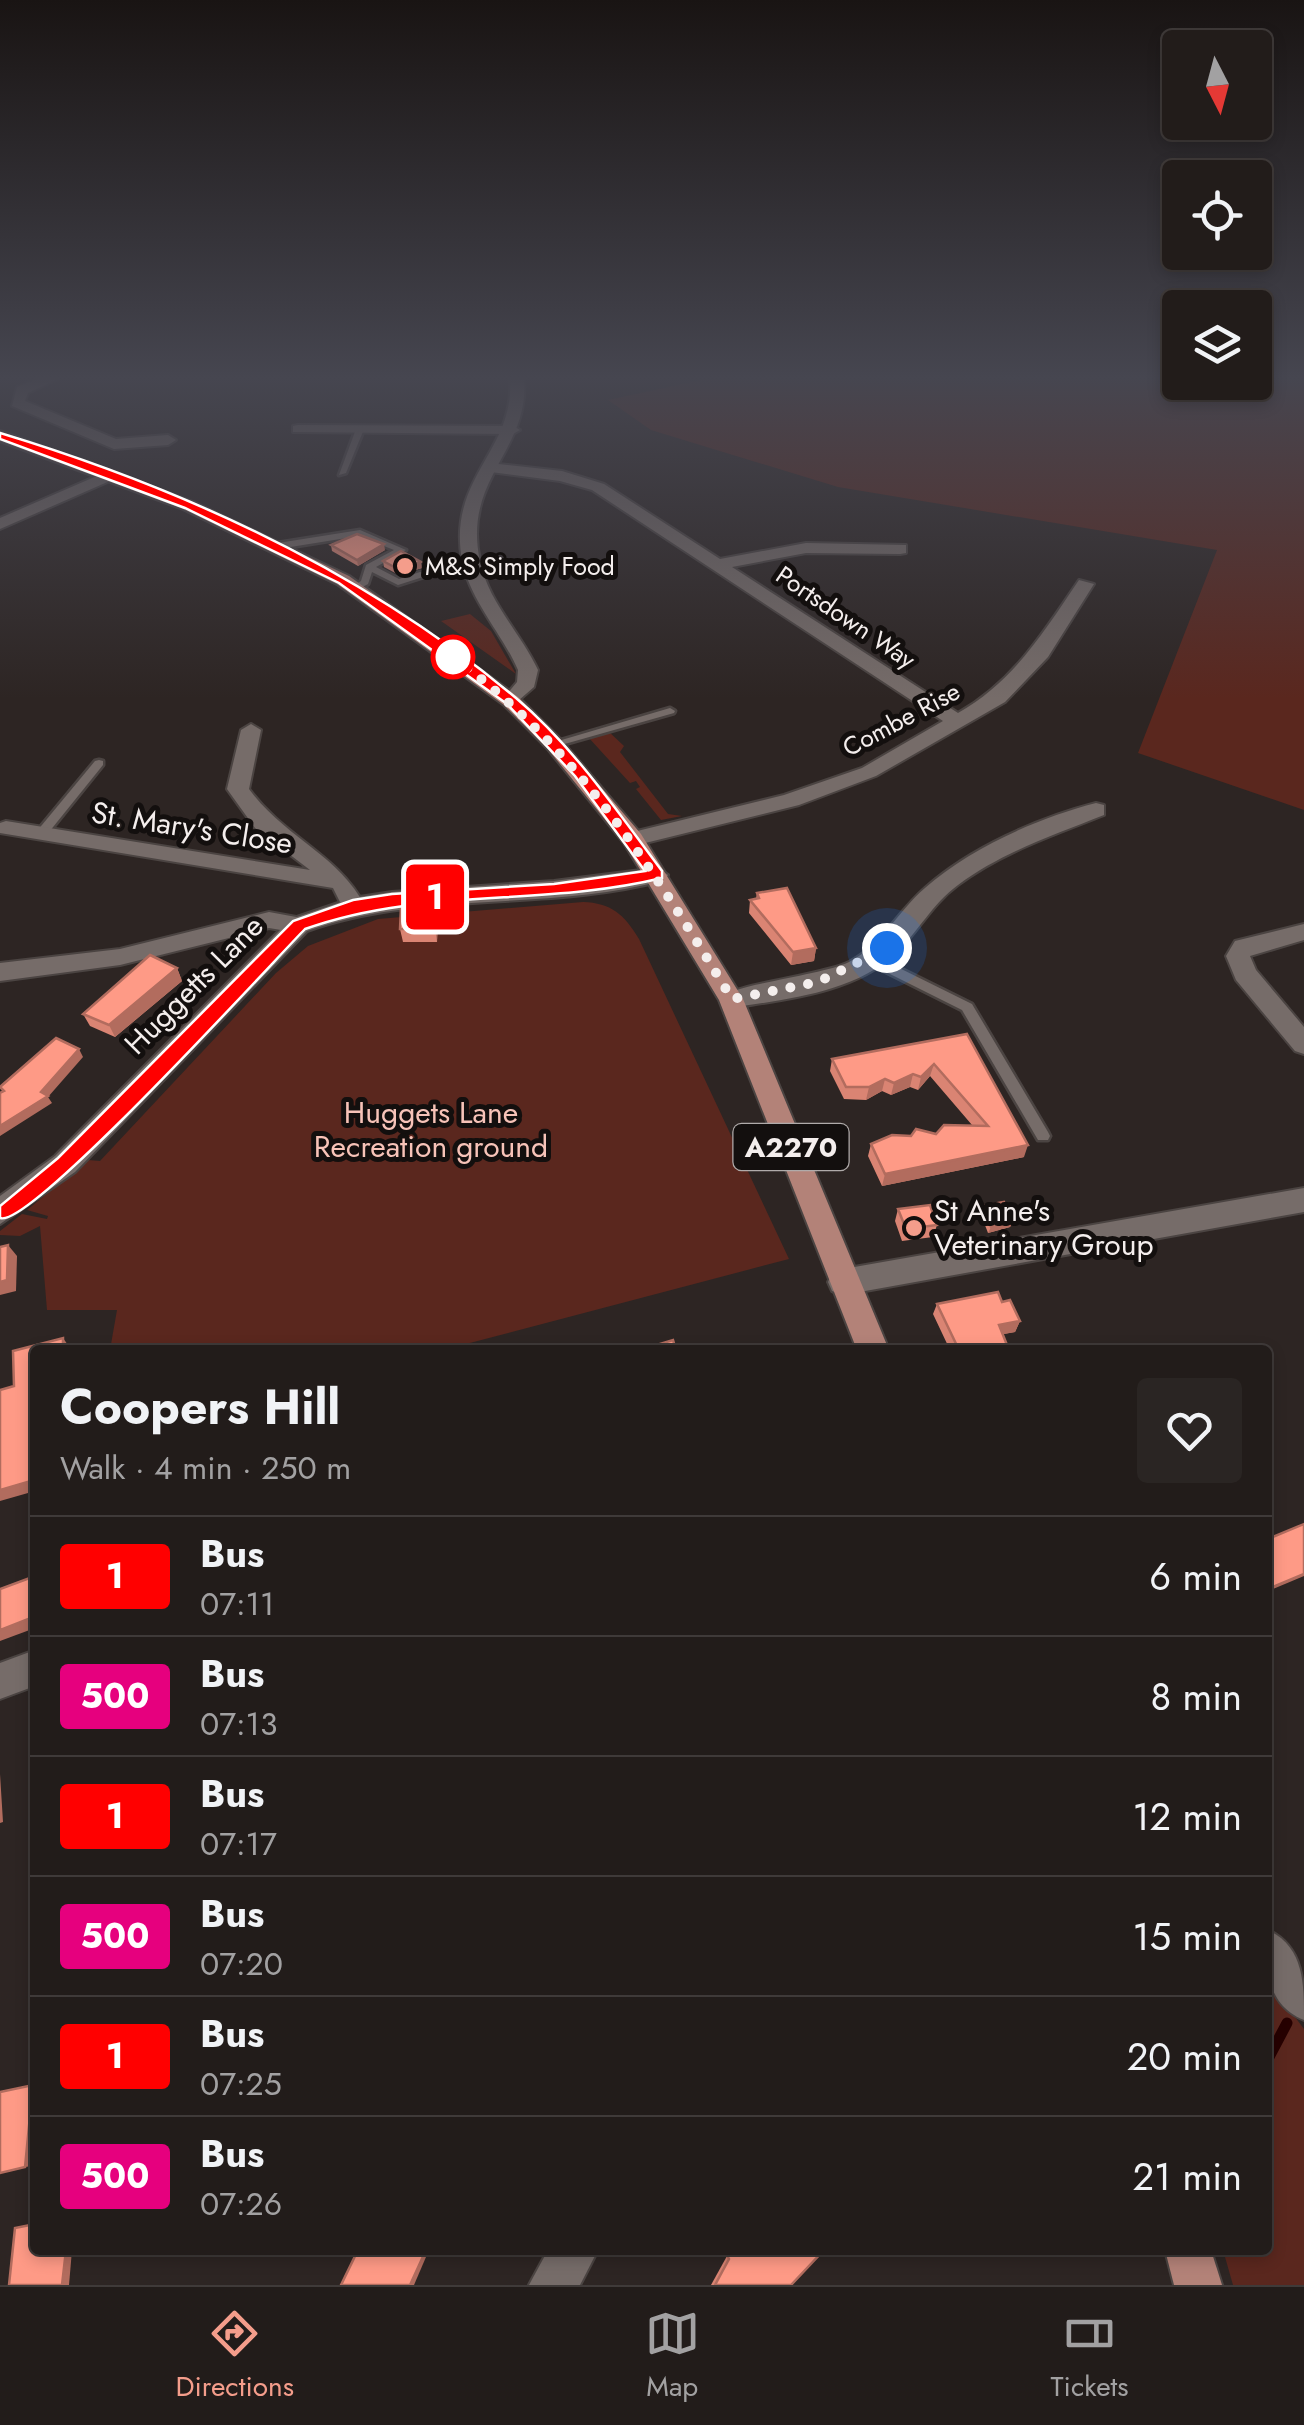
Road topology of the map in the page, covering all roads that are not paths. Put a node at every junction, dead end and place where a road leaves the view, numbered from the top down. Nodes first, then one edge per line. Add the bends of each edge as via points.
1 (84, 486) edge
2 (131, 486) edge
3 (477, 486) edge
4 (591, 486) edge
5 (5, 517) edge
6 (333, 537) junction
7 (312, 540) junction
8 (349, 544) edge
9 (278, 546) junction
10 (334, 550) edge
11 (900, 550) dead end
12 (720, 564) junction
13 (370, 565) junction
14 (420, 575) dead end
15 (398, 582) junction
16 (1086, 584) dead end
17 (361, 592) junction
18 (512, 702) junction
19 (670, 711) dead end
20 (957, 721) junction
21 (251, 730) dead end
22 (554, 744) junction
23 (99, 763) dead end
24 (1096, 810) dead end
25 (6, 828) dead end
26 (41, 834) junction
27 (633, 840) junction
28 (656, 875) junction
29 (341, 882) junction
30 (353, 906) junction
31 (299, 925) junction
32 (1304, 932) edge
33 (871, 959) junction
34 (0, 972) edge
35 (732, 999) junction
36 (1304, 1044) edge
37 (1043, 1136) dead end
38 (1304, 1200) edge
39 (0, 1212) edge
40 (842, 1282) junction
41 (870, 1345) edge
42 (30, 1670) edge
43 (0, 1682) edge
44 (1272, 1957) edge
45 (1304, 2000) edge
46 (572, 2255) edge
47 (1189, 2255) edge
48 (553, 2285) edge
49 (1198, 2285) edge

1 - 5 street
2 - 9 main road, A2270
3 - 18 street via 471,562 528,670
4 - 12 street, Portsdown Way
6 - 7 lane
6 - 8 lane
6 - 13 lane via 375,536 402,551
7 - 9 lane
7 - 10 lane
9 - 17 main road, A2270
11 - 12 street via 806,548
12 - 20 street, Portsdown Way
13 - 15 lane
13 - 17 lane
14 - 15 lane
15 - 17 lane
16 - 20 street, Combe Rise via 1041,653 998,698
17 - 18 main road, A2270
18 - 22 main road, A2270
19 - 22 lane
20 - 27 street, Combe Rise via 869,772 724,819
21 - 29 street via 238,789 263,823
22 - 27 main road, A2270
23 - 26 lane
24 - 33 street via 966,870 932,893
25 - 26 street, St. Mary's Close
26 - 29 street, St. Mary's Close
27 - 28 main road, A2270
28 - 30 street, Huggetts Lane
28 - 35 main road, A2270
29 - 30 street
30 - 31 street, Huggetts Lane
31 - 34 street via 269,920 120,956
31 - 39 street, Huggetts Lane via 64,1164
32 - 36 street via 1244,947 1238,956
33 - 35 street via 818,982
33 - 37 lane via 967,1007
35 - 40 main road, A2270
38 - 40 street
40 - 41 main road, A2270
42 - 43 street
44 - 45 street
46 - 48 street
47 - 49 main road

